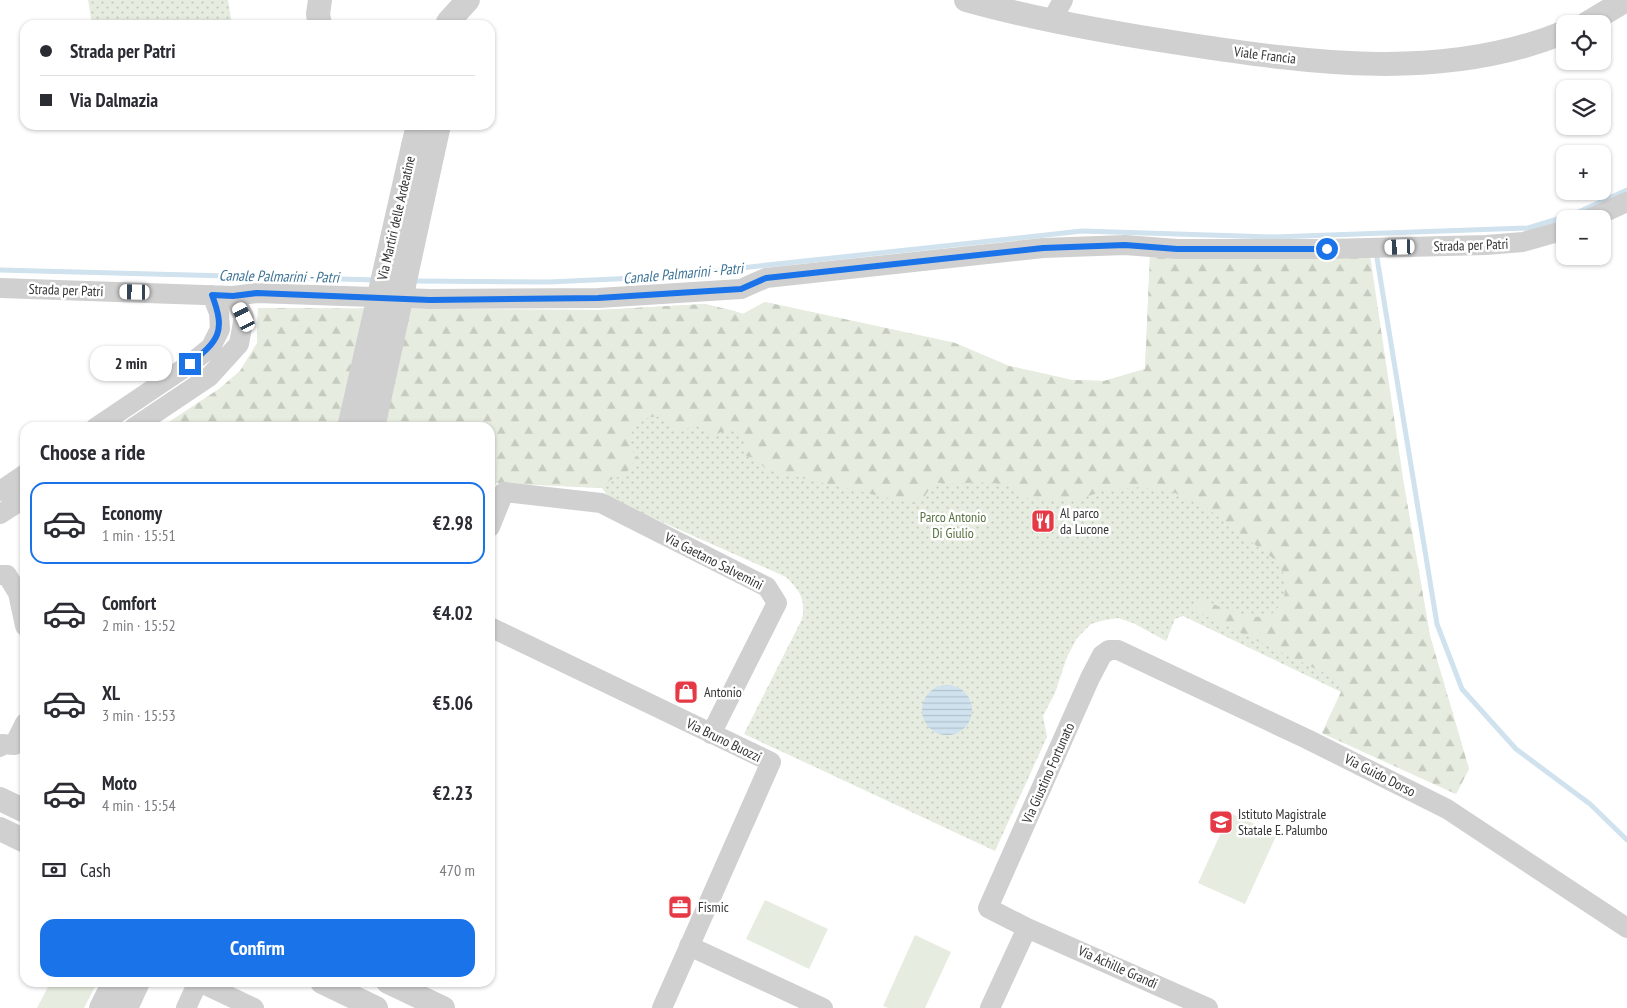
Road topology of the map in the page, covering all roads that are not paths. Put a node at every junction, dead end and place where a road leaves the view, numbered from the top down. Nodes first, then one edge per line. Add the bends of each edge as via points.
1 (320, 0) edge
2 (468, 0) edge
3 (966, 0) edge
4 (1626, 0) edge
5 (1058, 10) edge
6 (1601, 15) edge
7 (448, 16) edge
8 (319, 20) edge
9 (1556, 35) edge
10 (433, 130) edge
11 (421, 141) edge
12 (1627, 202) edge
13 (1609, 210) edge
14 (1556, 233) edge
15 (0, 288) edge
16 (212, 295) junction
17 (233, 296) junction
18 (104, 422) edge
19 (142, 422) edge
20 (351, 422) edge
21 (374, 422) edge
22 (20, 477) edge
23 (0, 491) edge
24 (20, 501) edge
25 (0, 514) edge
26 (495, 514) edge
27 (0, 575) edge
28 (20, 602) edge
29 (495, 629) edge
30 (1118, 650) joint
31 (20, 733) edge
32 (711, 734) junction
33 (13, 747) edge
34 (0, 799) edge
35 (20, 809) edge
36 (0, 830) edge
37 (20, 840) edge
38 (988, 908) joint
39 (1027, 928) junction
40 (1627, 928) edge
41 (689, 946) junction
42 (112, 987) edge
43 (136, 987) edge
44 (196, 987) edge
45 (210, 987) edge
46 (328, 987) edge
47 (399, 987) edge
48 (344, 1001) edge
49 (101, 1008) edge
50 (126, 1008) edge
51 (186, 1008) edge
52 (254, 1008) edge
53 (376, 1008) edge
54 (443, 1008) edge
55 (662, 1008) edge
56 (823, 1008) edge
57 (990, 1008) edge
58 (1208, 1008) edge

1 - 8 street
2 - 7 street
3 - 5 street, Viale Francia
4 - 6 street
5 - 9 street, Viale Francia via 1137,36 1328,62 1457,61 1516,50
10 - 11 street, Via Martiri delle Ardeatine
11 - 20 street, Via Martiri delle Ardeatine, bridge
11 - 21 street, Via Martiri delle Ardeatine, bridge
12 - 13 street
14 - 17 street, Strada per Patri via 1524,242 1486,245 1327,249 1177,249 1125,245 1043,248 766,278 741,289 598,298 430,300 257,293
15 - 16 street, Strada per Patri
16 - 17 street, Strada per Patri
16 - 18 street via 219,312 220,329 211,347
17 - 19 street via 244,317 239,344 209,377
22 - 23 street
24 - 25 street
26 - 32 street, Via Gaetano Salvemini via 504,492 601,504 767,588 777,603
27 - 28 street via 7,575
29 - 32 street, Via Bruno Buozzi
30 - 38 street, Via Giustino Fortunato via 1109,650 1102,655 1090,678
30 - 40 street, Via Guido Dorso via 1308,738 1447,809
31 - 33 street
32 - 41 street, Via Bruno Buozzi via 771,762
34 - 35 street
36 - 37 street
38 - 39 street, Via Achille Grandi
39 - 57 street
39 - 58 street, Via Achille Grandi
41 - 55 street, Via Bruno Buozzi
41 - 56 street
42 - 49 street
43 - 50 street
44 - 51 street
45 - 52 street
46 - 48 street
47 - 54 street
48 - 53 street

